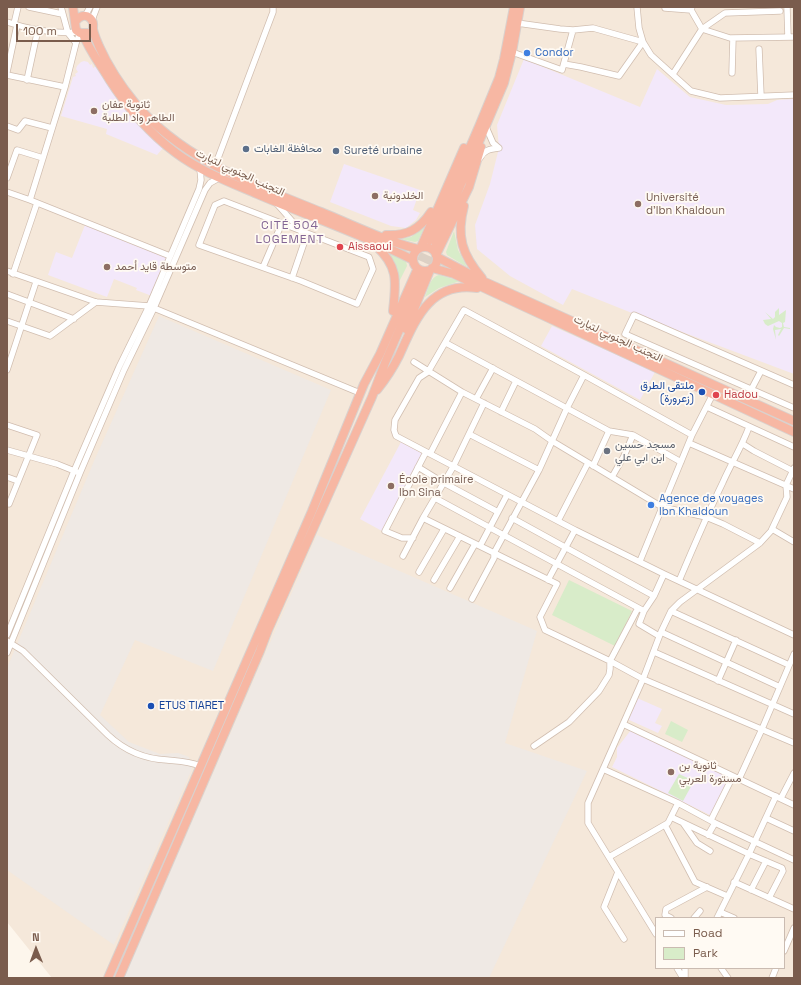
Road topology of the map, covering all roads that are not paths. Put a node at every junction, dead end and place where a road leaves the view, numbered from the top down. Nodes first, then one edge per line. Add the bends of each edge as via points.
1 (18, 7) edge
2 (29, 7) edge
3 (61, 7) edge
4 (74, 7) edge
5 (79, 7) edge
6 (90, 7) edge
7 (97, 7) edge
8 (273, 7) edge
9 (514, 7) edge
10 (520, 7) edge
11 (637, 7) edge
12 (787, 7) edge
13 (664, 8) dead end
14 (692, 8) edge
15 (780, 12) dead end
16 (62, 14) junction
17 (88, 20) junction
18 (76, 21) junction
19 (7, 22) edge
20 (517, 23) junction
21 (15, 25) junction
22 (38, 29) junction
23 (702, 29) junction
24 (573, 30) junction
25 (68, 33) junction
26 (81, 33) junction
27 (791, 37) edge
28 (733, 38) junction
29 (643, 42) junction
30 (76, 43) junction
31 (759, 49) dead end
32 (512, 52) junction
33 (564, 64) junction
34 (7, 72) edge
35 (732, 73) dead end
36 (673, 74) junction
37 (7, 75) edge
38 (28, 80) junction
39 (65, 87) junction
40 (794, 95) edge
41 (760, 96) junction
42 (7, 126) edge
43 (483, 126) junction
44 (52, 128) junction
45 (43, 158) junction
46 (478, 162) junction
47 (215, 166) junction
48 (200, 169) junction
49 (7, 178) edge
50 (220, 178) junction
51 (449, 180) junction
52 (469, 187) junction
53 (7, 192) edge
54 (30, 200) junction
55 (276, 202) junction
56 (37, 203) junction
57 (319, 220) junction
58 (282, 223) junction
59 (300, 230) junction
60 (370, 237) junction
61 (433, 241) tunnel mouth
62 (419, 248) junction
63 (170, 256) junction
64 (437, 256) junction
65 (263, 267) junction
66 (416, 268) junction
67 (431, 269) junction
68 (7, 272) edge
69 (13, 274) junction
70 (292, 278) junction
71 (36, 282) junction
72 (484, 286) junction
73 (7, 294) edge
74 (29, 302) junction
75 (96, 302) junction
76 (151, 307) junction
77 (393, 311) junction
78 (74, 319) junction
79 (7, 321) edge
80 (21, 326) junction
81 (446, 343) junction
82 (7, 346) edge
83 (14, 348) junction
84 (414, 362) dead end
85 (493, 368) junction
86 (7, 370) edge
87 (761, 370) junction
88 (428, 372) junction
89 (584, 375) junction
90 (516, 381) junction
91 (364, 384) junction
92 (794, 385) edge
93 (751, 390) junction
94 (462, 392) junction
95 (360, 393) junction
96 (713, 394) junction
97 (372, 397) junction
98 (476, 399) junction
99 (484, 403) junction
100 (707, 407) junction
101 (566, 408) junction
102 (794, 408) edge
103 (501, 412) junction
104 (794, 421) edge
105 (7, 425) edge
106 (749, 427) junction
107 (608, 431) junction
108 (794, 432) edge
109 (469, 434) junction
110 (692, 435) junction
111 (633, 436) junction
112 (552, 441) junction
113 (689, 443) junction
114 (742, 444) junction
115 (794, 447) edge
116 (7, 450) edge
117 (428, 453) junction
118 (28, 457) junction
119 (681, 462) junction
120 (588, 463) junction
121 (732, 463) junction
122 (593, 466) junction
123 (418, 467) junction
124 (453, 467) junction
125 (793, 469) edge
126 (538, 470) junction
127 (77, 472) junction
128 (7, 477) edge
129 (612, 477) junction
130 (18, 481) junction
131 (444, 483) junction
132 (786, 485) junction
133 (794, 490) edge
134 (507, 495) junction
135 (435, 498) junction
136 (520, 502) junction
137 (7, 503) edge
138 (662, 507) junction
139 (498, 512) junction
140 (706, 517) junction
141 (423, 518) junction
142 (512, 518) junction
143 (558, 521) junction
144 (489, 528) junction
145 (444, 529) junction
146 (575, 530) junction
147 (772, 530) junction
148 (504, 535) junction
149 (460, 536) junction
150 (412, 538) junction
151 (46, 541) junction
152 (794, 542) edge
153 (52, 543) junction
154 (760, 543) junction
155 (477, 545) junction
156 (566, 548) junction
157 (494, 553) junction
158 (404, 556) dead end
159 (640, 561) junction
160 (557, 564) junction
161 (419, 572) dead end
162 (664, 574) junction
163 (434, 580) dead end
164 (548, 580) junction
165 (679, 581) junction
166 (450, 588) dead end
167 (697, 589) junction
168 (654, 596) junction
169 (472, 599) dead end
170 (641, 610) junction
171 (671, 611) junction
172 (660, 634) junction
173 (7, 635) edge
174 (794, 635) edge
175 (736, 640) junction
176 (9, 642) edge
177 (251, 648) junction
178 (260, 652) junction
179 (654, 652) junction
180 (7, 653) edge
181 (794, 654) edge
182 (610, 661) junction
183 (726, 661) junction
184 (789, 665) junction
185 (643, 679) junction
186 (718, 681) junction
187 (780, 687) junction
188 (773, 705) junction
189 (794, 714) edge
190 (622, 724) junction
191 (762, 729) junction
192 (794, 743) edge
193 (534, 746) dead end
194 (200, 766) junction
195 (603, 769) junction
196 (793, 776) edge
197 (736, 778) junction
198 (778, 797) junction
199 (678, 803) junction
200 (794, 805) edge
201 (671, 817) junction
202 (766, 818) junction
203 (713, 821) junction
204 (683, 822) junction
205 (665, 825) junction
206 (794, 830) edge
207 (708, 835) junction
208 (755, 840) junction
209 (710, 851) dead end
210 (749, 854) junction
211 (609, 857) junction
212 (794, 860) edge
213 (766, 861) junction
214 (618, 872) junction
215 (734, 882) junction
216 (707, 887) junction
217 (751, 890) junction
218 (727, 896) junction
219 (769, 898) junction
220 (794, 909) edge
221 (700, 911) dead end
222 (720, 912) junction
223 (669, 917) edge
224 (695, 917) edge
225 (718, 917) edge
226 (732, 917) edge
227 (794, 929) edge
228 (655, 931) edge
229 (624, 939) dead end
230 (786, 941) edge
231 (678, 969) edge
232 (722, 969) edge
233 (108, 978) edge
234 (119, 978) edge
235 (684, 978) edge
236 (728, 978) edge

1 - 21 street
2 - 16 street
3 - 16 street
4 - 18 highway
5 - 17 highway, التجنب الجنوبي لتيارت
6 - 17 street
7 - 17 street
8 - 47 street
9 - 43 highway via 504,59
10 - 20 highway
11 - 29 street
12 - 27 street
13 - 14 street
14 - 23 street
15 - 23 street via 725,13
16 - 25 street
17 - 18 highway via 79,18
17 - 26 highway via 90,32
17 - 47 highway, التجنب الجنوبي لتيارت via 110,67 146,116 176,142
18 - 26 highway via 75,27
19 - 21 street
20 - 24 street
20 - 32 highway
21 - 22 street
21 - 34 street
22 - 25 street
22 - 38 street
23 - 28 street
23 - 36 street
24 - 29 street via 593,28
24 - 33 street
25 - 26 street
25 - 30 street
26 - 30 street
26 - 48 highway, التجنب الجنوبي لتيارت via 116,90 148,130 175,153
27 - 28 street
28 - 35 street
29 - 33 street via 619,76
29 - 36 street via 651,55
30 - 39 street
31 - 41 street
32 - 33 street via 562,70
32 - 43 highway via 504,83
36 - 41 street via 691,91 720,98
37 - 38 street
38 - 39 street
39 - 44 street
40 - 41 street
42 - 44 street via 18,130 25,121
43 - 46 highway
43 - 46 street via 499,148 488,149 482,153
43 - 51 highway via 469,139
43 - 61 highway
44 - 45 street
45 - 49 street via 17,150
45 - 54 street
46 - 52 highway
47 - 60 highway, التجنب الجنوبي لتيارت
48 - 50 highway, التجنب الجنوبي لتيارت
48 - 63 street via 200,186
50 - 55 highway, التجنب الجنوبي لتيارت
50 - 76 street via 206,187
51 - 60 highway via 428,217 415,230 396,236
51 - 62 highway
52 - 64 highway
52 - 72 highway via 460,223 461,242 469,263
53 - 54 street
54 - 56 street
55 - 57 highway, التجنب الجنوبي لتيارت
55 - 59 street
56 - 63 street
56 - 69 street
57 - 59 street
57 - 60 highway, التجنب الجنوبي لتيارت
58 - 59 street
58 - 65 street
58 - 65 street via 224,201 215,205 199,245
59 - 70 street via 305,240
59 - 70 street via 369,257 373,268 357,304
60 - 62 highway, التجنب الجنوبي لتيارت
60 - 66 highway, التجنب الجنوبي لتيارت
60 - 77 highway via 386,256 396,277
62 - 64 highway via 428,247
62 - 66 highway via 414,254
63 - 76 street
64 - 67 highway via 436,264
64 - 72 highway, التجنب الجنوبي لتيارت
65 - 70 street
66 - 67 highway
66 - 77 highway
66 - 91 highway via 380,354
66 - 97 highway
67 - 72 highway, التجنب الجنوبي لتيارت via 454,274
67 - 97 highway via 397,350
68 - 69 street
69 - 71 street
71 - 74 street
71 - 75 street
72 - 96 highway, التجنب الجنوبي لتيارت
72 - 97 highway via 446,291 427,304 398,358
72 - 104 highway, التجنب الجنوبي لتيارت
73 - 74 street
74 - 78 street
74 - 80 street
75 - 76 street
75 - 78 street
76 - 95 street
76 - 127 street via 119,367
77 - 91 highway
78 - 80 street via 50,336
79 - 80 street
80 - 83 street
81 - 85 street
81 - 88 street
81 - 89 street via 464,310
82 - 83 street
83 - 86 street
84 - 88 street
85 - 90 street
85 - 98 street
87 - 92 street
87 - 93 street
87 - 93 street via 634,315 625,334
88 - 94 street
88 - 117 street via 419,378 395,420 394,430 396,436
89 - 101 street
89 - 110 street
90 - 101 street
90 - 103 street
91 - 95 highway
93 - 102 street
94 - 98 street
94 - 117 street
95 - 177 highway
96 - 100 street
96 - 108 highway, التجنب الجنوبي لتيارت
97 - 178 highway
98 - 99 street
99 - 103 street
99 - 109 street
100 - 106 street
100 - 110 street
101 - 107 street
101 - 112 street
103 - 112 street via 535,429
105 - 118 street via 37,435
106 - 114 street
106 - 115 street
107 - 111 street
107 - 122 street
109 - 124 street
109 - 126 street
110 - 113 street
111 - 119 street
111 - 129 street
112 - 120 street
112 - 126 street
113 - 119 street
113 - 121 street
114 - 121 street
114 - 125 street
116 - 118 street
117 - 123 street
117 - 124 street
118 - 127 street
118 - 130 street
119 - 138 street
120 - 122 street
120 - 143 street
121 - 132 street
121 - 140 street
122 - 129 street
123 - 131 street
123 - 150 street via 385,531 402,538
124 - 131 street
124 - 134 street
125 - 132 street
126 - 136 street
127 - 151 street
127 - 153 street
128 - 130 street
129 - 138 street
130 - 137 street via 9,504
131 - 135 street
131 - 139 street
132 - 133 street
132 - 147 street via 787,496
134 - 136 street
134 - 139 street
135 - 141 street
135 - 144 street
136 - 142 street
136 - 143 street
138 - 140 street
138 - 159 street
139 - 144 street
140 - 154 street
140 - 165 street
141 - 145 street
141 - 150 street
142 - 148 street
142 - 156 street
143 - 146 street
144 - 148 street
144 - 155 street
145 - 149 street
145 - 161 street
146 - 156 street
146 - 159 street
147 - 152 street
147 - 154 street
148 - 157 street
148 - 160 street
149 - 155 street
149 - 163 street
150 - 158 street
151 - 153 street
151 - 173 street
153 - 176 street
154 - 167 street
155 - 157 street
155 - 166 street
156 - 160 street
156 - 168 street
157 - 164 street
157 - 169 street via 494,558
159 - 162 street
160 - 164 street
160 - 170 street
162 - 165 street
162 - 168 street
164 - 182 street via 557,584 540,617 545,630
165 - 167 street
167 - 171 street
167 - 174 street
168 - 170 street
170 - 172 street via 639,624
170 - 182 street
171 - 172 street
171 - 175 street
172 - 179 street
172 - 183 street
175 - 183 street
175 - 184 street
176 - 180 street
176 - 194 street via 23,651 120,745 150,758 183,761
177 - 178 highway
177 - 194 highway
178 - 234 highway
179 - 185 street
179 - 186 street
181 - 184 street
182 - 185 street
182 - 193 street via 609,675 599,691 569,722
183 - 186 street
183 - 187 street
184 - 187 street
185 - 190 street
185 - 191 street
186 - 188 street
187 - 188 street
188 - 189 street
188 - 191 street
190 - 195 street
190 - 197 street
191 - 192 street
191 - 197 street
194 - 233 highway
195 - 199 street
195 - 211 street via 588,803 587,815 588,822
196 - 198 street
197 - 198 street
197 - 203 street
198 - 200 street
198 - 202 street
199 - 201 street
199 - 203 street
201 - 204 street
201 - 205 street
202 - 206 street
202 - 208 street
203 - 207 street
203 - 208 street
204 - 207 street
204 - 209 street via 697,843
205 - 211 street
205 - 216 street via 695,882
207 - 210 street
208 - 210 street
208 - 212 street
210 - 213 street
210 - 215 street
211 - 214 street
213 - 217 street
213 - 219 street via 782,868 783,871
214 - 228 street
214 - 229 street via 604,907
215 - 217 street
215 - 218 street
216 - 218 street
216 - 223 street via 666,909 665,915
217 - 219 street
218 - 222 street
219 - 220 street
221 - 224 street
222 - 225 street
222 - 226 street
227 - 230 street
231 - 235 street
232 - 236 street

